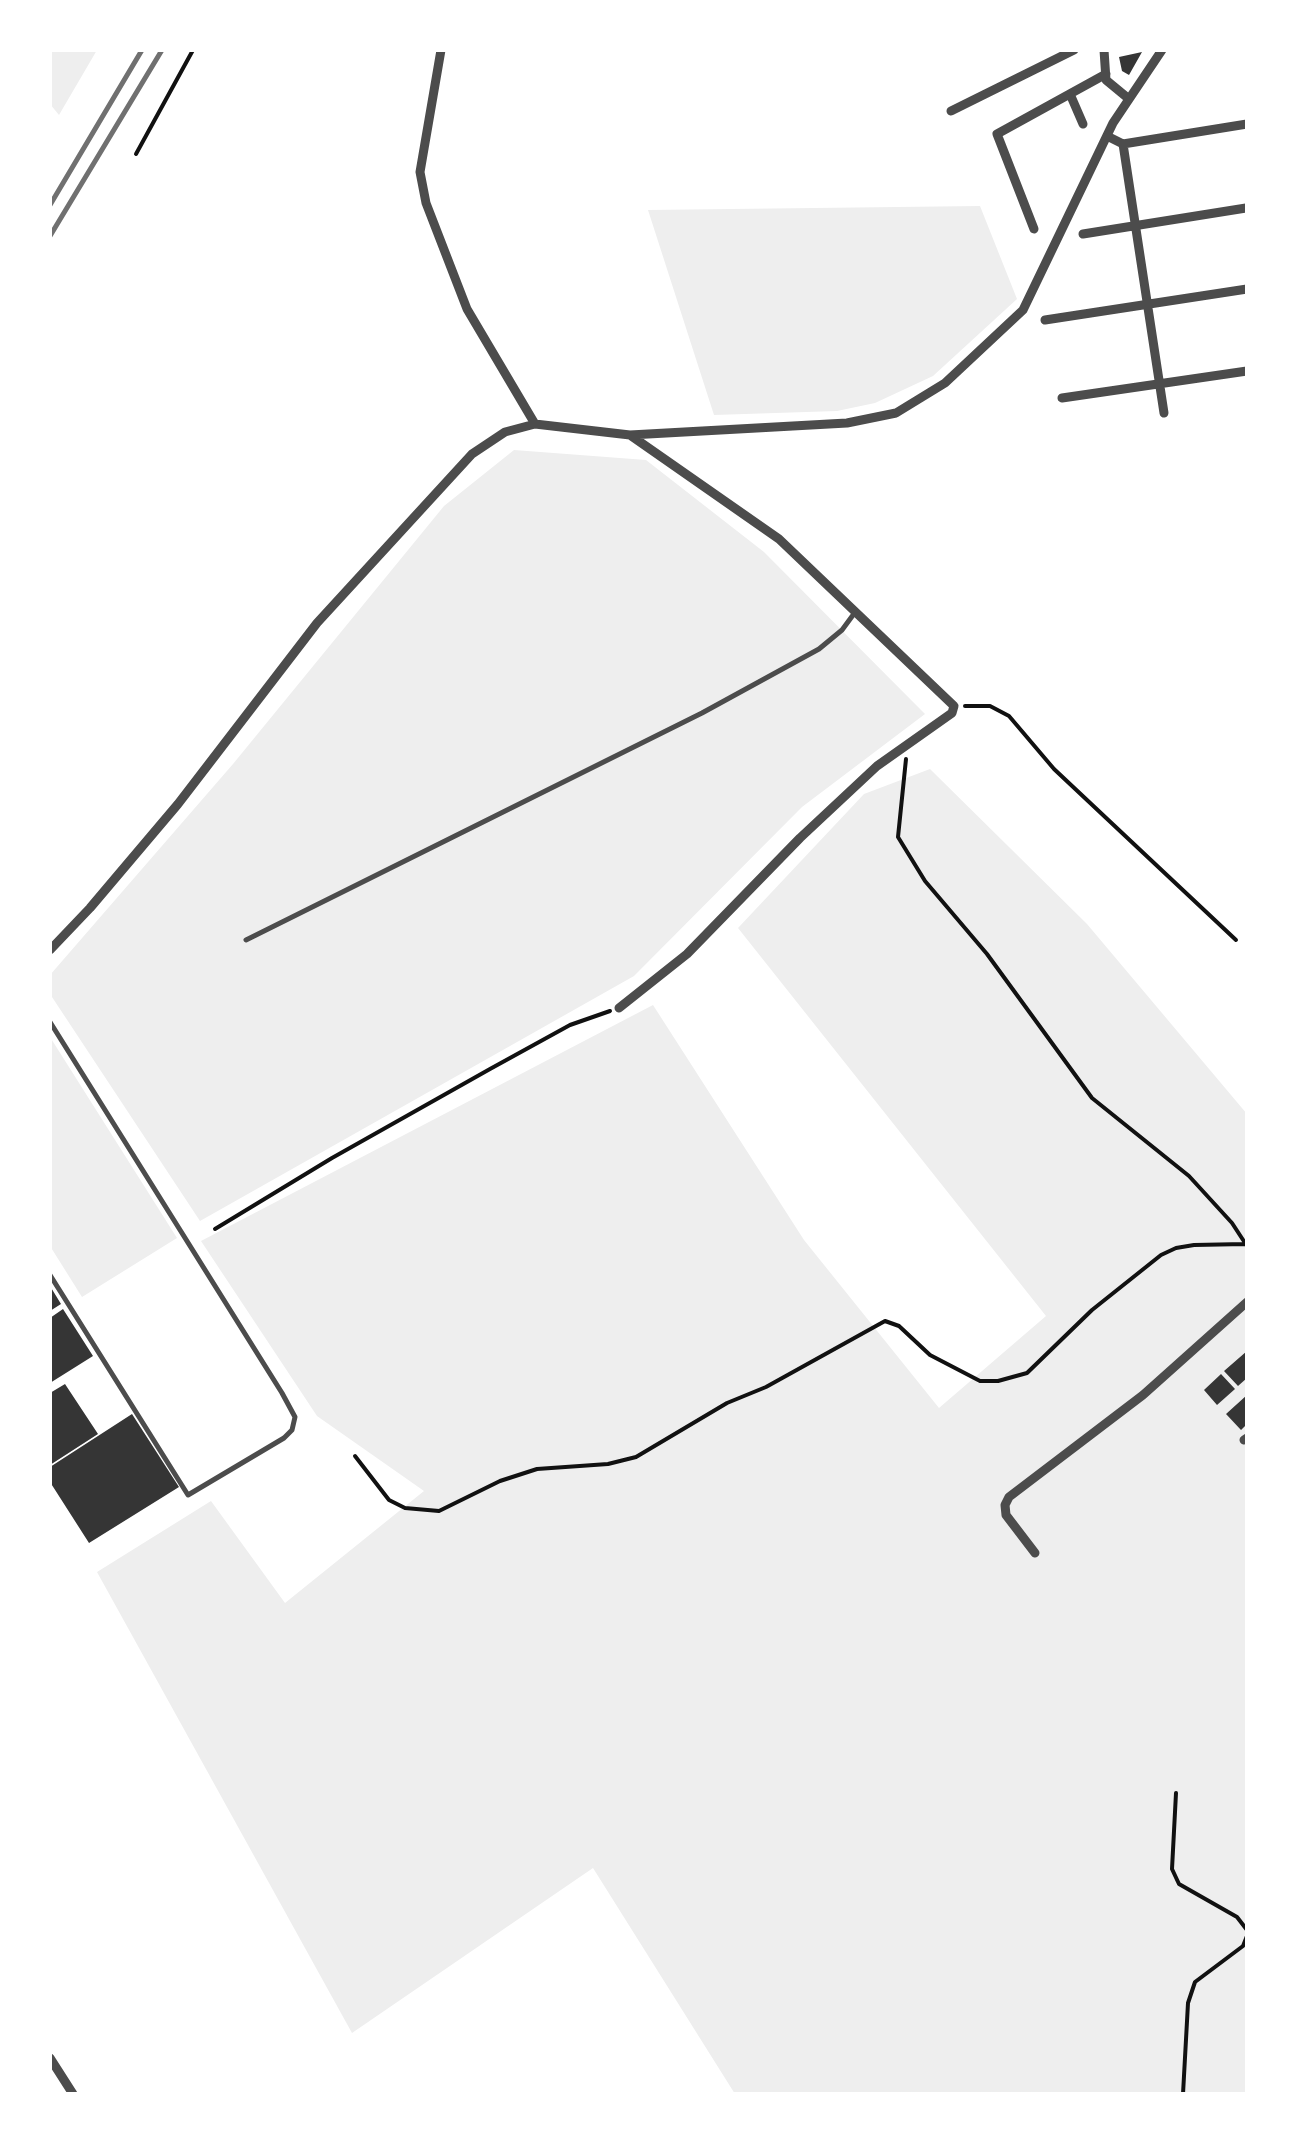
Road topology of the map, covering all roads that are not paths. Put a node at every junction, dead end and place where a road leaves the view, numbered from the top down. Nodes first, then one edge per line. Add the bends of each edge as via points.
1 (440, 50) edge
2 (1074, 50) edge
3 (1104, 50) edge
4 (1162, 50) edge
5 (1106, 74) junction
6 (1070, 94) junction
7 (1129, 99) junction
8 (951, 111) dead end
9 (1083, 124) dead end
10 (1247, 124) edge
11 (1107, 136) junction
12 (1123, 144) junction
13 (1246, 208) edge
14 (1136, 226) junction
15 (1034, 229) dead end
16 (1083, 234) dead end
17 (1247, 288) edge
18 (1148, 304) junction
19 (1045, 320) dead end
20 (1247, 372) edge
21 (1160, 384) junction
22 (1062, 398) dead end
23 (1164, 412) dead end
24 (535, 424) junction
25 (630, 435) junction
26 (856, 611) junction
27 (246, 940) dead end
28 (50, 950) edge
29 (619, 1008) road end
30 (50, 1022) edge
31 (50, 1276) edge
32 (1247, 1302) edge
33 (1035, 1553) dead end
34 (50, 2058) edge
35 (72, 2094) edge

1 - 24 street via 420,172 426,203 467,309
2 - 8 street
3 - 5 street
4 - 7 street
5 - 6 street
5 - 7 street
6 - 9 street
6 - 15 street via 997,134
7 - 11 street
10 - 12 street
11 - 12 street
11 - 25 street via 1014,322 945,382 896,413 846,424
12 - 14 street
13 - 14 street
14 - 16 street
14 - 18 street
17 - 18 street
18 - 19 street
18 - 21 street
20 - 21 street
21 - 22 street
21 - 23 street
24 - 25 street
24 - 28 street via 505,432 472,454 380,552 178,804
25 - 26 street via 778,539
26 - 27 lane via 819,649 718,704
26 - 29 street via 954,706 952,713 877,766 686,954
30 - 31 lane via 282,1394 294,1417 292,1430 188,1495
32 - 33 street via 1143,1395 1009,1497 1006,1515
34 - 35 street

